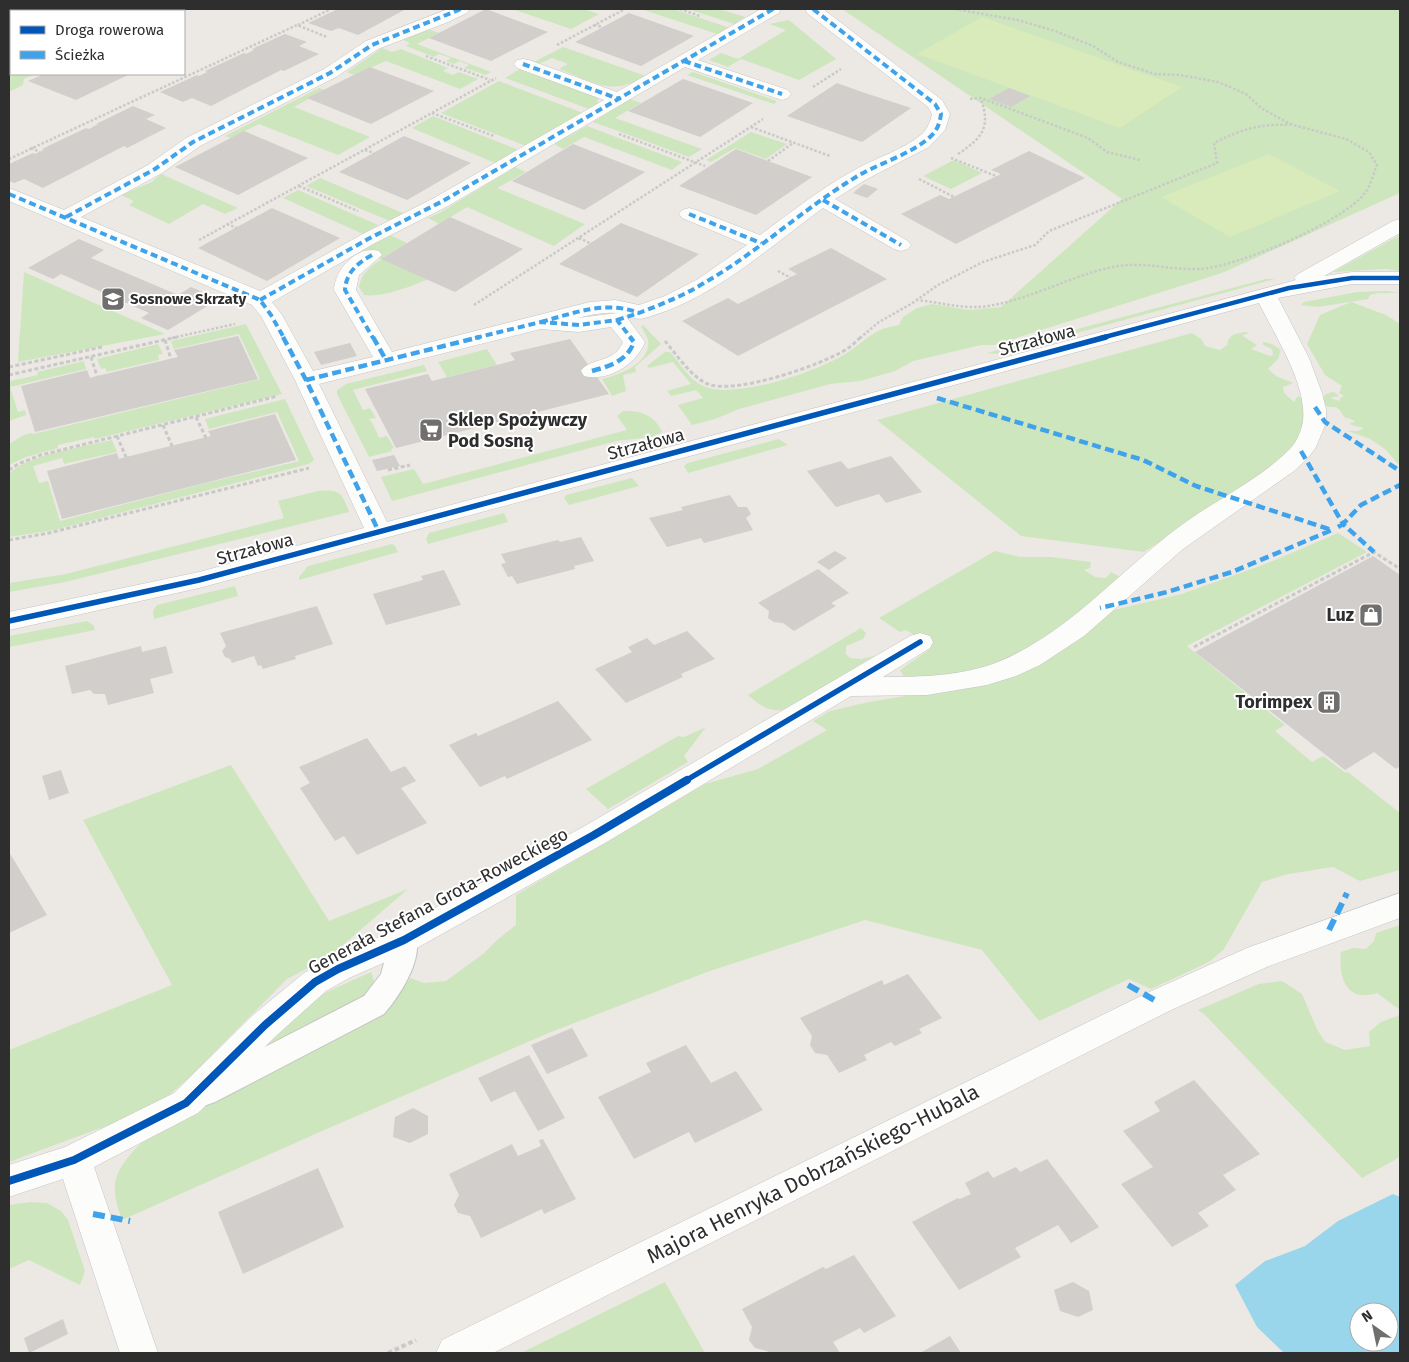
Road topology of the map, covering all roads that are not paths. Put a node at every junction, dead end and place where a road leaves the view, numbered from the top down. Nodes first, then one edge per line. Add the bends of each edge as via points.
1 (461, 9) edge
2 (773, 9) edge
3 (813, 9) edge
4 (684, 61) junction
5 (523, 64) dead end
6 (782, 94) dead end
7 (619, 99) junction
8 (9, 194) edge
9 (822, 200) junction
10 (689, 214) dead end
11 (66, 217) junction
12 (1400, 225) edge
13 (761, 244) junction
14 (901, 244) dead end
15 (372, 255) dead end
16 (1400, 278) edge
17 (1289, 288) junction
18 (1265, 294) junction
19 (260, 300) junction
20 (639, 313) junction
21 (617, 320) junction
22 (541, 322) junction
23 (386, 360) junction
24 (592, 371) dead end
25 (306, 380) junction
26 (379, 532) junction
27 (9, 621) edge
28 (920, 642) dead end
29 (844, 686) junction
30 (1400, 905) edge
31 (404, 940) junction
32 (186, 1102) junction
33 (74, 1160) junction
34 (9, 1181) edge
35 (139, 1353) edge
36 (455, 1353) edge

1 - 11 street via 360,50 330,73 193,142 147,174
2 - 4 street
3 - 9 street via 935,104 941,114 932,136 868,170
4 - 6 street
4 - 7 street
5 - 7 street
7 - 19 street via 441,202 368,238
8 - 11 street
9 - 13 street
9 - 14 street
10 - 13 street
11 - 19 street
12 - 17 street
13 - 20 street via 686,294
15 - 23 street via 357,264 344,284
16 - 17 street via 1352,278
17 - 18 street, Strzałowa
18 - 26 street, Strzałowa
18 - 29 street via 1315,403 1314,423 1301,452 1261,486 1175,542 1075,630 1031,660 977,678 917,686
19 - 25 street
20 - 21 street
20 - 22 street via 609,306
21 - 22 street via 579,324
21 - 24 street via 634,342 632,349 615,363
22 - 23 street
23 - 25 street
25 - 26 street
26 - 27 street, Strzałowa via 199,580
28 - 29 street, Generała Stefana Grota-Roweckiego
29 - 31 street, Generała Stefana Grota-Roweckiego via 594,835
30 - 36 street, Majora Henryka Dobrzańskiego-Hubala via 1258,957 1171,996
31 - 32 street, Generała Stefana Grota-Roweckiego via 315,982 265,1025
31 - 32 lane via 396,976 374,1005
32 - 33 street, Generała Stefana Grota-Roweckiego
33 - 34 street, Generała Stefana Grota-Roweckiego
33 - 35 street

